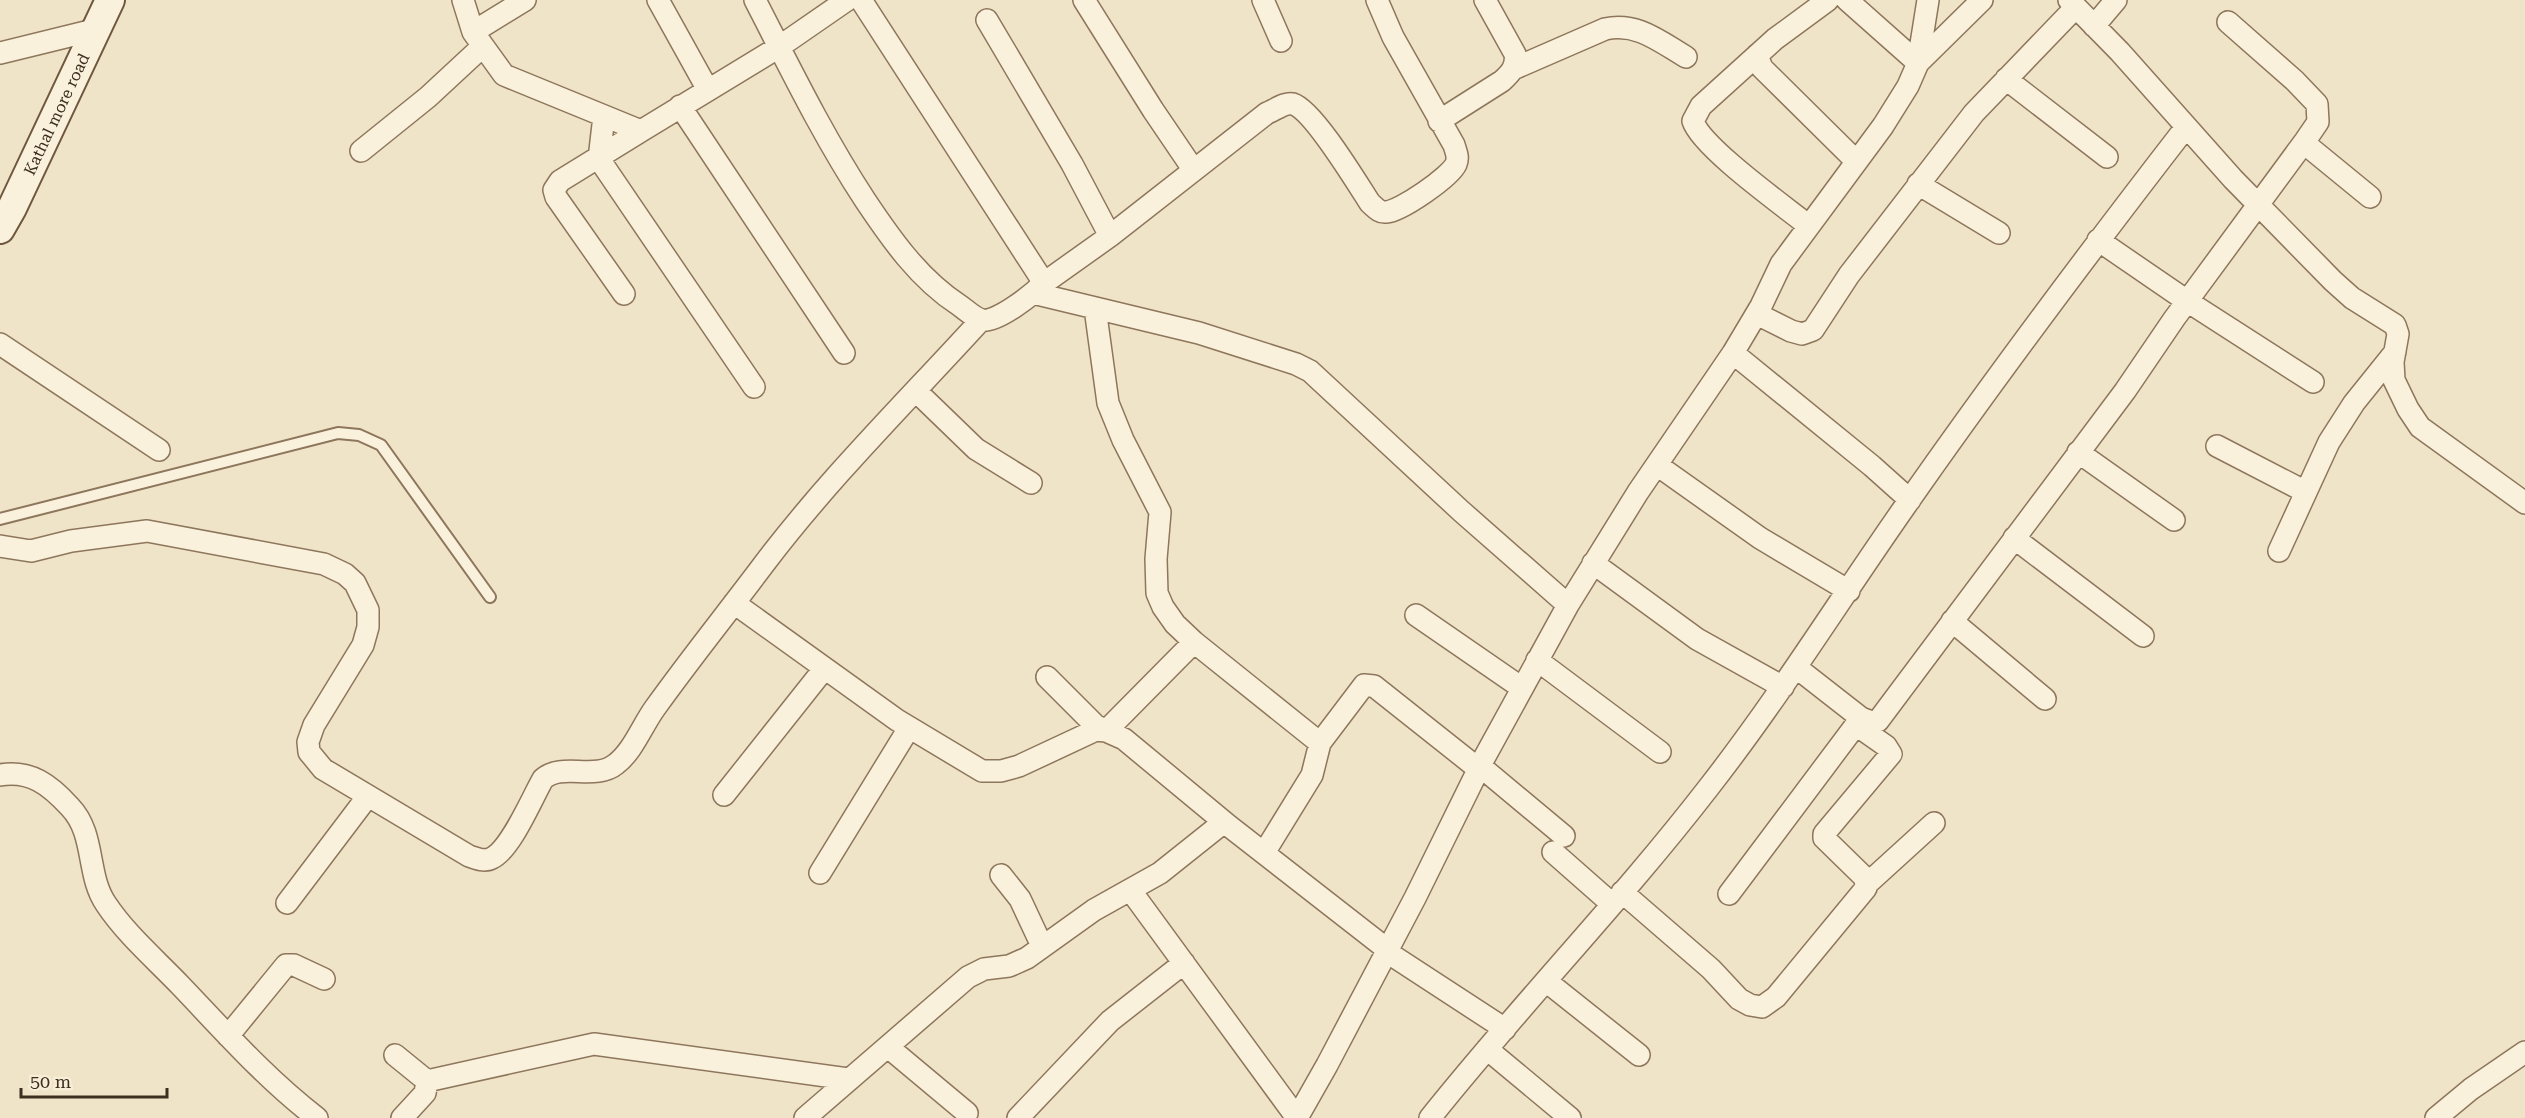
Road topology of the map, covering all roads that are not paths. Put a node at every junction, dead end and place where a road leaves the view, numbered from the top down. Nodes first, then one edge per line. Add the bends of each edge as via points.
1 (110, 0) edge
2 (463, 0) edge
3 (525, 0) edge
4 (658, 0) edge
5 (755, 0) edge
6 (847, 0) edge
7 (861, 0) edge
8 (1084, 0) edge
9 (1263, 0) edge
10 (1377, 0) edge
11 (1485, 0) edge
12 (1828, 0) edge
13 (1847, 0) edge
14 (1928, 0) edge
15 (1982, 0) edge
16 (2116, 0) edge
17 (2072, 4) edge
18 (987, 20) dead end
19 (2228, 22) dead end
20 (2094, 26) junction
21 (98, 29) junction
22 (478, 39) junction
23 (1281, 41) dead end
24 (779, 46) junction
25 (0, 53) edge
26 (1756, 55) junction
27 (1686, 57) dead end
28 (1918, 63) junction
29 (1513, 69) junction
30 (2006, 79) junction
31 (708, 90) junction
32 (680, 106) junction
33 (604, 116) junction
34 (1439, 121) junction
35 (2186, 127) junction
36 (641, 131) junction
37 (2304, 143) junction
38 (361, 151) dead end
39 (1851, 156) dead end
40 (2108, 157) dead end
41 (599, 159) junction
42 (1193, 169) junction
43 (1918, 183) junction
44 (2370, 197) dead end
45 (2259, 205) junction
46 (1809, 226) junction
47 (0, 229) edge
48 (1999, 233) dead end
49 (1110, 236) junction
50 (2098, 240) junction
51 (1038, 288) junction
52 (624, 294) dead end
53 (2187, 301) junction
54 (1095, 308) junction
55 (1757, 314) junction
56 (981, 320) junction
57 (0, 344) edge
58 (2395, 352) junction
59 (844, 353) dead end
60 (1733, 353) junction
61 (2313, 381) dead end
62 (754, 387) dead end
63 (916, 391) junction
64 (2217, 446) dead end
65 (159, 450) dead end
66 (2078, 453) junction
67 (1658, 465) junction
68 (1031, 483) dead end
69 (2306, 492) junction
70 (1910, 500) junction
71 (2525, 503) edge
72 (0, 519) edge
73 (2174, 520) dead end
74 (2014, 538) junction
75 (0, 546) edge
76 (2279, 551) dead end
77 (1593, 563) junction
78 (1849, 591) junction
79 (490, 597) dead end
80 (734, 603) junction
81 (1568, 605) junction
82 (1416, 615) dead end
83 (1952, 621) junction
84 (2143, 636) dead end
85 (1194, 642) junction
86 (1537, 660) junction
87 (1797, 668) junction
88 (824, 669) junction
89 (1047, 677) dead end
90 (1783, 687) junction
91 (1522, 688) junction
92 (2045, 699) dead end
93 (1858, 721) junction
94 (909, 728) junction
95 (1106, 731) junction
96 (1320, 743) junction
97 (1660, 752) dead end
98 (1480, 766) junction
99 (0, 775) edge
100 (724, 795) dead end
101 (368, 796) junction
102 (1224, 822) junction
103 (1934, 823) dead end
104 (1264, 853) junction
105 (820, 873) dead end
106 (1000, 874) dead end
107 (1867, 884) junction
108 (1131, 891) junction
109 (1729, 894) dead end
110 (1617, 898) junction
111 (287, 903) dead end
112 (1042, 946) junction
113 (1387, 951) junction
114 (1184, 963) junction
115 (324, 979) dead end
116 (1546, 981) junction
117 (1505, 1029) junction
118 (228, 1036) junction
119 (888, 1047) junction
120 (1487, 1049) junction
121 (2525, 1052) edge
122 (1639, 1054) dead end
123 (395, 1055) dead end
124 (848, 1079) junction
125 (427, 1081) junction
126 (967, 1113) dead end
127 (317, 1118) edge
128 (402, 1118) edge
129 (805, 1118) edge
130 (1018, 1118) edge
131 (1430, 1118) edge
132 (1570, 1118) edge
133 (2436, 1118) edge

1 - 21 main road, Kathal more road
2 - 22 street
3 - 22 street
4 - 31 street
5 - 24 street
6 - 24 street
7 - 51 street
8 - 42 street
9 - 23 street
10 - 34 street
11 - 29 street via 1515,54
12 - 26 street
13 - 28 street
14 - 28 street
15 - 28 street
16 - 20 street
17 - 20 street
17 - 30 street
18 - 49 street
19 - 37 street via 2317,104 2318,122
20 - 35 street
21 - 25 street
21 - 47 main road, Kathal more road
22 - 33 street via 504,75
22 - 38 street via 428,97
24 - 31 street
24 - 56 street via 817,122 888,235 922,274
26 - 39 street via 1762,68
26 - 46 street via 1701,106 1693,121 1710,147
27 - 29 street via 1646,33 1617,26
28 - 46 street via 1883,126
29 - 34 street via 1502,81
30 - 40 street
30 - 43 street
31 - 32 street
32 - 36 street
32 - 59 street
33 - 36 street
33 - 41 street
34 - 42 street via 1458,156 1456,165 1406,205 1388,212 1380,212 1370,203 1317,126 1295,105 1287,104 1267,113
35 - 45 street
35 - 50 street
36 - 41 street
37 - 44 street
37 - 45 street
41 - 52 street via 560,181 554,190
41 - 62 street
42 - 49 street
43 - 48 street
43 - 55 street via 1813,330 1802,334 1791,331
45 - 53 street
45 - 58 street via 2352,298 2395,326
46 - 55 street via 1781,264
49 - 51 street
50 - 53 street
50 - 70 street
51 - 54 street
51 - 56 street via 998,316
53 - 61 street
53 - 66 street
54 - 81 street via 1199,333 1288,360 1310,371
54 - 85 street via 1108,403 1160,512 1157,593 1175,624
55 - 60 street
56 - 63 street
57 - 65 street
58 - 69 street via 2340,423
58 - 71 street via 2394,380 2420,427
60 - 67 street
60 - 70 street
63 - 68 street via 976,449
63 - 80 street via 789,532
64 - 69 street
66 - 73 street
66 - 74 street
67 - 77 street
67 - 78 street via 1760,538
69 - 76 street
70 - 78 street
72 - 79 lane via 338,433 358,435 381,445
74 - 83 street
74 - 84 street
75 - 101 street via 31,551 71,541 147,531 324,564 345,574 364,599 368,627 363,645 314,725 308,747 323,769
77 - 81 street
77 - 90 street via 1697,639
78 - 87 street
80 - 88 street
80 - 101 street via 654,709 624,756 606,769 547,775 518,825 491,859 469,856
81 - 86 street
82 - 91 street
83 - 92 street
83 - 93 street via 1878,721
85 - 95 street
85 - 96 street
86 - 91 street
86 - 97 street
87 - 90 street
87 - 93 street
88 - 94 street
88 - 100 street
89 - 95 street via 1095,725
90 - 110 street via 1710,787
91 - 98 street
93 - 107 street via 1890,753 1824,838
93 - 109 street
94 - 95 street via 989,773 1019,766 1096,730
94 - 105 street
95 - 102 street via 1124,739
96 - 98 street via 1364,685 1374,686 1471,763
96 - 104 street via 1312,775
98 - 110 street
98 - 113 street
99 - 118 street via 25,774 38,779 72,809 85,831 105,903
101 - 111 street
102 - 104 street
102 - 108 street
103 - 107 street
104 - 113 street
106 - 112 street via 1020,900
107 - 110 street via 1860,898 1776,997 1762,1007 1739,999 1711,969
108 - 112 street via 1094,910
108 - 114 street
110 - 116 street
112 - 119 street via 1018,963 984,969 968,977
113 - 114 street via 1296,1118
113 - 117 street
114 - 130 street via 1110,1021
115 - 118 street via 286,965
116 - 117 street
116 - 122 street
117 - 120 street
118 - 127 street via 255,1065
119 - 124 street
119 - 126 street
120 - 131 street
120 - 132 street
121 - 133 street
123 - 125 street
124 - 125 street via 594,1044
124 - 129 street
125 - 128 street via 425,1093

